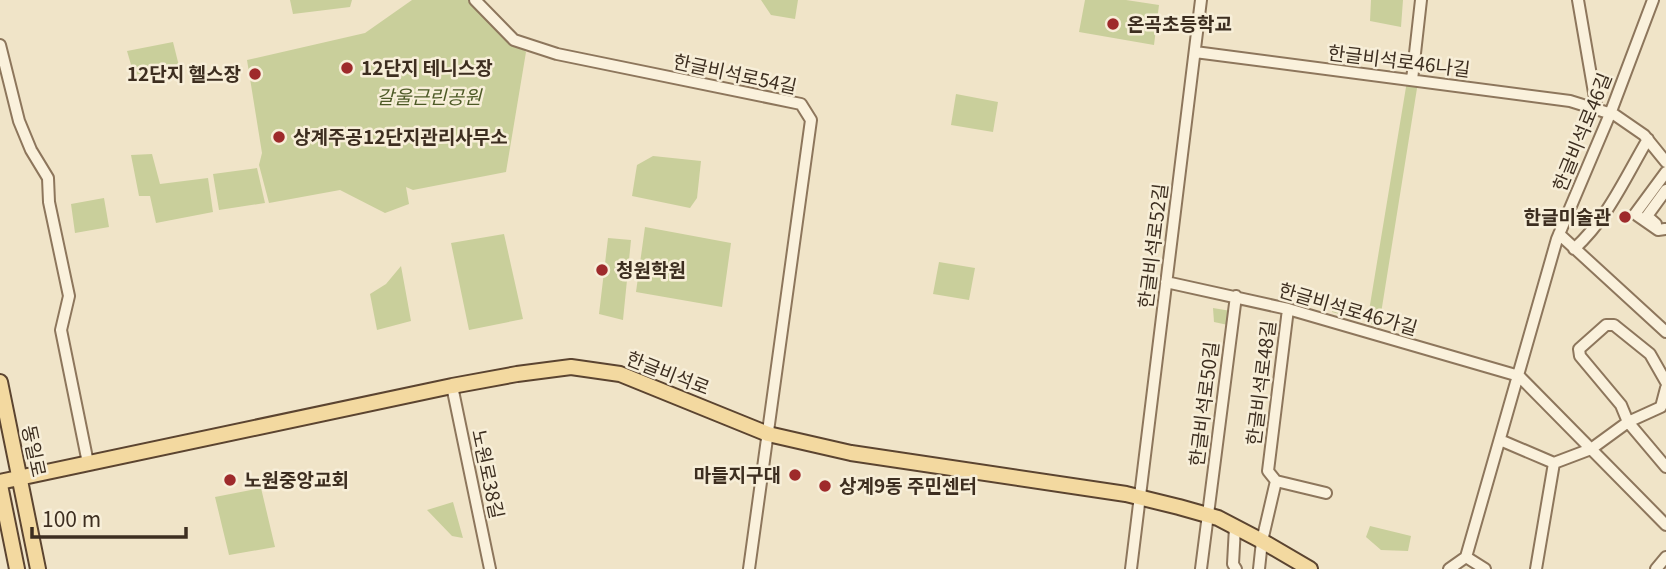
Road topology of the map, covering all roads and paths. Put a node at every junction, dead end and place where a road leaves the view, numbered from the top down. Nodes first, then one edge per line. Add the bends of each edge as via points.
1 (475, 0) edge
2 (1201, 0) edge
3 (1422, 0) edge
4 (1578, 0) edge
5 (1653, 0) edge
6 (0, 45) edge
7 (1195, 52) junction
8 (1412, 80) junction
9 (1597, 110) junction
10 (1610, 114) junction
11 (1648, 139) junction
12 (1666, 162) edge
13 (1666, 173) edge
14 (1666, 190) edge
15 (1665, 229) edge
16 (1559, 234) junction
17 (1574, 249) junction
18 (1166, 282) junction
19 (1236, 296) junction
20 (1288, 309) junction
21 (1666, 332) edge
22 (1519, 376) junction
23 (0, 382) edge
24 (1666, 382) edge
25 (452, 386) junction
26 (1666, 388) edge
27 (1663, 407) edge
28 (1628, 422) junction
29 (768, 434) junction
30 (1500, 440) junction
31 (1591, 449) junction
32 (88, 463) junction
33 (1554, 463) junction
34 (1666, 467) edge
35 (20, 478) junction
36 (1276, 481) junction
37 (0, 484) edge
38 (1326, 493) dead end
39 (1140, 497) junction
40 (1208, 516) junction
41 (1666, 526) edge
42 (1236, 527) junction
43 (1262, 541) junction
44 (1466, 557) junction
45 (1666, 557) edge
46 (17, 569) edge
47 (38, 569) edge
48 (490, 569) edge
49 (749, 569) edge
50 (1131, 569) edge
51 (1201, 569) edge
52 (1236, 569) edge
53 (1259, 569) edge
54 (1310, 569) edge
55 (1449, 569) edge
56 (1485, 569) edge
57 (1536, 569) edge
58 (1656, 569) edge

1 - 29 street, 한글비석로54길 via 514,40 557,54 800,104 811,120
2 - 7 street, 한글비석로52길
3 - 8 street
4 - 9 street
5 - 10 street, 한글비석로46길
6 - 32 street via 19,121 48,178 69,296 61,330
7 - 8 street, 한글비석로46나길
7 - 18 street, 한글비석로52길
8 - 9 street, 한글비석로46나길 via 1570,101
9 - 10 street, 한글비석로46나길
10 - 11 street, 한글비석로46나길
10 - 16 street, 한글비석로46길
11 - 12 street, 한글비석로46나길
11 - 17 street via 1600,222
13 - 15 street via 1634,214 1658,230
14 - 15 street via 1647,216
16 - 17 street
16 - 22 street, 한글비석로46길
17 - 21 street
18 - 19 street, 한글비석로46가길
18 - 39 street, 한글비석로52길
19 - 20 street, 한글비석로46가길
19 - 40 street, 한글비석로50길
20 - 22 street, 한글비석로46가길
20 - 36 street, 한글비석로48길 via 1268,471
22 - 30 street, 한글비석로46길
22 - 31 street
23 - 35 main road, 동일로
24 - 28 street via 1650,354 1614,325 1606,325 1583,344 1580,356 1621,405
25 - 29 main road, 한글비석로 via 553,369 594,369 653,386
25 - 32 main road, 한글비석로
25 - 48 street, 노원로38길
26 - 27 street
27 - 28 street
28 - 31 street
28 - 34 street
29 - 39 main road, 한글비석로 via 851,453
29 - 49 street, 한글비석로54길
30 - 33 street
30 - 44 street, 한글비석로46길
31 - 33 street
31 - 41 street
32 - 35 main road, 한글비석로
33 - 57 street
35 - 37 main road, 한글비석로
35 - 47 main road, 동일로
36 - 38 street
36 - 43 street, 한글비석로48길
37 - 46 main road, 동일로
39 - 40 main road, 한글비석로
39 - 50 street, 한글비석로52길
40 - 42 main road, 한글비석로
40 - 51 street, 한글비석로50길
42 - 43 main road, 한글비석로
42 - 52 street
43 - 53 street, 한글비석로48길
43 - 54 main road, 한글비석로
44 - 55 street
44 - 56 street
45 - 58 street

